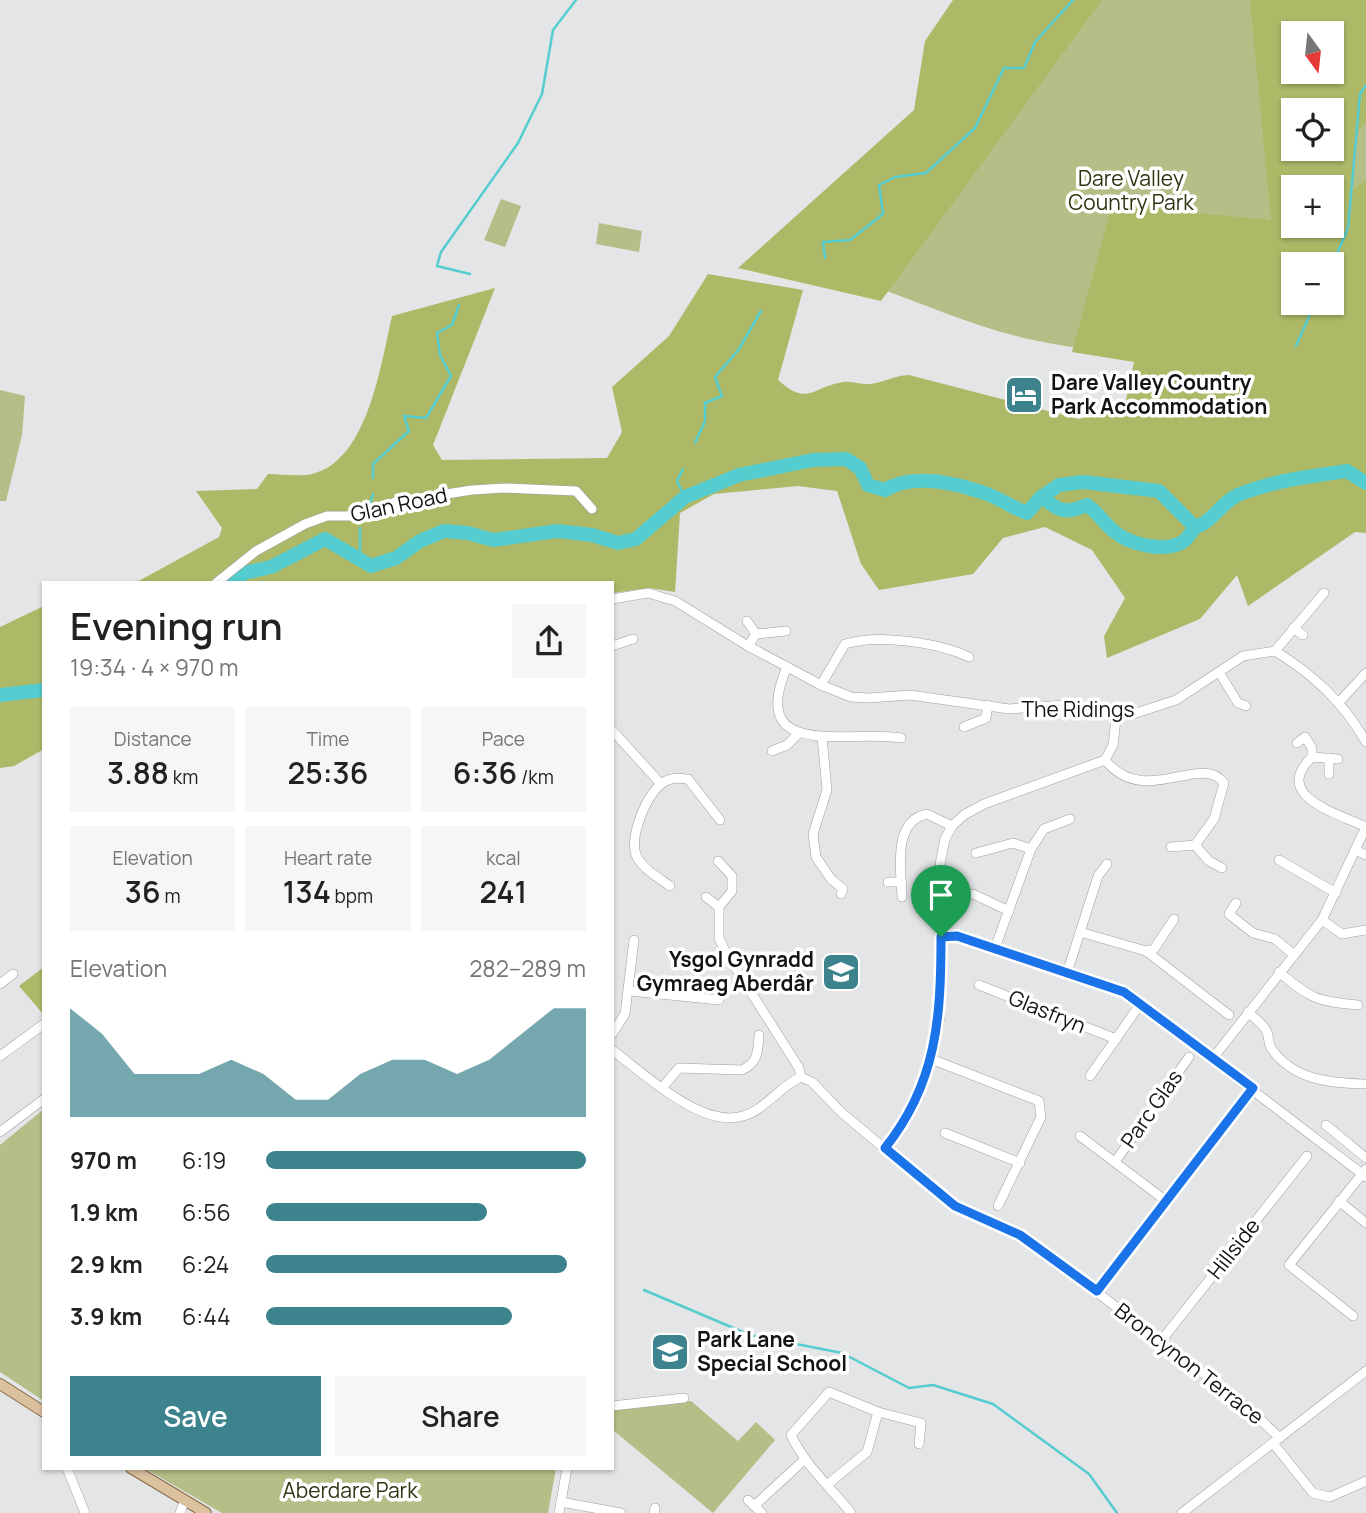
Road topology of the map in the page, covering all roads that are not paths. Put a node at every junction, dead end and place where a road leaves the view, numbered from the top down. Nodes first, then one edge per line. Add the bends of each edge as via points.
1 (592, 509) dead end
2 (218, 581) edge
3 (1324, 593) dead end
4 (614, 599) edge
5 (747, 621) dead end
6 (1293, 628) junction
7 (786, 631) dead end
8 (756, 634) junction
9 (1303, 635) dead end
10 (633, 639) dead end
11 (614, 645) edge
12 (748, 646) junction
13 (1275, 651) junction
14 (956, 664) dead end
15 (787, 667) junction
16 (1219, 672) junction
17 (1366, 673) edge
18 (821, 685) junction
19 (1340, 701) junction
20 (988, 705) junction
21 (1245, 706) dead end
22 (1117, 711) junction
23 (964, 727) dead end
24 (614, 732) edge
25 (799, 733) junction
26 (822, 737) junction
27 (901, 738) dead end
28 (1304, 738) dead end
29 (1366, 742) edge
30 (772, 751) dead end
31 (1312, 757) junction
32 (1105, 760) junction
33 (1329, 774) dead end
34 (661, 784) junction
35 (1070, 819) dead end
36 (720, 820) dead end
37 (952, 826) junction
38 (1366, 827) edge
39 (1195, 845) junction
40 (1171, 847) dead end
41 (1031, 849) junction
42 (1356, 850) junction
43 (976, 853) dead end
44 (1366, 855) edge
45 (1279, 860) dead end
46 (718, 862) dead end
47 (1107, 864) dead end
48 (1222, 868) dead end
49 (888, 882) dead end
50 (902, 882) junction
51 (670, 886) dead end
52 (1336, 893) junction
53 (841, 894) dead end
54 (973, 894) dead end
55 (706, 897) dead end
56 (902, 897) dead end
57 (1236, 903) dead end
58 (719, 906) junction
59 (1009, 911) junction
60 (1174, 919) dead end
61 (1322, 920) junction
62 (1366, 930) edge
63 (1080, 932) junction
64 (941, 937) junction
65 (634, 940) dead end
66 (995, 948) junction
67 (1146, 951) junction
68 (1293, 954) junction
69 (1279, 972) junction
70 (1067, 973) junction
71 (13, 974) dead end
72 (0, 984) edge
73 (979, 985) dead end
74 (630, 991) junction
75 (719, 1000) dead end
76 (1141, 1003) junction
77 (1358, 1005) dead end
78 (1248, 1012) junction
79 (1229, 1015) dead end
80 (42, 1025) edge
81 (614, 1031) edge
82 (1116, 1039) junction
83 (761, 1041) dead end
84 (614, 1052) edge
85 (0, 1056) edge
86 (1189, 1057) dead end
87 (1213, 1058) junction
88 (931, 1059) junction
89 (1090, 1076) dead end
90 (801, 1077) junction
91 (1364, 1084) dead end
92 (662, 1088) junction
93 (1253, 1088) junction
94 (42, 1100) edge
95 (1326, 1125) dead end
96 (0, 1132) edge
97 (945, 1133) dead end
98 (1080, 1136) dead end
99 (885, 1148) junction
100 (1307, 1156) dead end
101 (1366, 1158) edge
102 (1115, 1162) junction
103 (1020, 1163) junction
104 (1365, 1173) edge
105 (1166, 1201) junction
106 (1339, 1201) junction
107 (998, 1206) dead end
108 (1366, 1223) edge
109 (1097, 1291) junction
110 (1353, 1316) dead end
111 (1161, 1341) junction
112 (1366, 1371) edge
113 (2, 1389) edge
114 (684, 1398) dead end
115 (614, 1406) edge
116 (42, 1411) edge
117 (878, 1412) junction
118 (921, 1423) junction
119 (934, 1427) dead end
120 (1277, 1441) junction
121 (919, 1444) dead end
122 (803, 1461) junction
123 (134, 1470) edge
124 (567, 1470) edge
125 (69, 1473) edge
126 (1366, 1481) edge
127 (828, 1484) junction
128 (561, 1502) junction
129 (755, 1506) edge
130 (182, 1508) edge
131 (85, 1513) edge
132 (206, 1513) edge
133 (559, 1513) edge
134 (621, 1513) edge
135 (851, 1513) edge
136 (1182, 1513) edge

1 - 2 street, Glan Road via 576,491 505,488 394,502 364,516 327,516 305,524 256,551
3 - 6 street
4 - 12 street, The Ridings via 648,593 675,601
5 - 8 street
6 - 9 street
6 - 13 street
7 - 8 street
8 - 12 street
10 - 11 street
12 - 15 street, The Ridings
13 - 16 street, The Ridings via 1243,656
13 - 19 street via 1301,666
14 - 18 street via 964,655 865,638 845,644
15 - 18 street, The Ridings
15 - 25 street via 779,686 779,718
16 - 21 street via 1238,703
16 - 22 street, The Ridings via 1176,700 1133,714
17 - 19 street
18 - 20 street, The Ridings via 851,697 911,695
19 - 29 street
20 - 22 street, The Ridings via 1009,709 1066,705
20 - 23 street via 986,719
22 - 32 street via 1113,745
24 - 34 street
25 - 26 street
25 - 30 street via 788,745
26 - 27 street
26 - 53 street via 827,790 813,834 816,857 843,889
28 - 31 street
31 - 33 street via 1334,759
31 - 38 street via 1298,771 1299,789 1306,798
32 - 37 street via 984,804
32 - 39 street via 1143,782 1206,772 1219,777 1224,783 1214,819
34 - 36 street via 675,777 688,779
34 - 51 street via 638,823 633,844 638,859
35 - 41 street via 1044,830
37 - 50 street via 927,814 910,822 904,835
37 - 64 street via 940,864
38 - 42 street
39 - 40 street
39 - 48 street
41 - 43 street via 1013,843
41 - 59 street
42 - 44 street
42 - 52 street
45 - 52 street
46 - 58 street via 732,876 732,891
47 - 63 street
49 - 50 street
50 - 56 street
52 - 61 street
54 - 59 street
55 - 58 street
57 - 68 street via 1229,914
58 - 90 street via 719,938 726,953
59 - 66 street
60 - 67 street via 1154,949
61 - 62 street via 1342,934
61 - 68 street
63 - 67 street
63 - 70 street
64 - 66 street via 969,939
64 - 88 street via 940,1018
65 - 74 street
66 - 70 street
67 - 79 street via 1219,1001
68 - 69 street
69 - 77 street via 1308,996
69 - 78 street
70 - 76 street via 1124,992
71 - 72 street
73 - 82 street, Glasfryn
74 - 75 street via 707,994
74 - 81 street via 625,1014
76 - 82 street
76 - 87 street
78 - 87 street
78 - 91 street via 1267,1032 1276,1055 1296,1070 1318,1081
80 - 85 street
82 - 89 street
83 - 92 street via 755,1061 742,1070 685,1067 675,1070
84 - 92 street
86 - 102 street, Parc Glas
87 - 93 street
88 - 99 street via 919,1096
88 - 103 street via 1039,1101 1041,1117
90 - 92 street via 756,1109 733,1117 696,1110
90 - 99 street, Broncynon Terrace
93 - 104 street
93 - 105 street
94 - 96 street
95 - 101 street
97 - 103 street
98 - 102 street, Parc Glas
99 - 109 street, Broncynon Terrace via 955,1206 1020,1235
100 - 111 street, Hillside
102 - 105 street, Parc Glas
103 - 107 street
104 - 106 street
105 - 109 street
106 - 108 street
106 - 110 street via 1289,1265
109 - 111 street, Broncynon Terrace
111 - 120 street, Broncynon Terrace
112 - 120 street
113 - 116 main road
114 - 115 street
117 - 118 street
117 - 122 street via 830,1392 791,1435
117 - 127 street via 867,1452
118 - 119 street
118 - 121 street
120 - 126 street, Broncynon Terrace via 1313,1493 1330,1497
120 - 136 street
122 - 127 street
122 - 129 street
123 - 130 main road
124 - 128 street
125 - 131 street
127 - 135 street
128 - 133 street
128 - 134 street
130 - 132 main road

